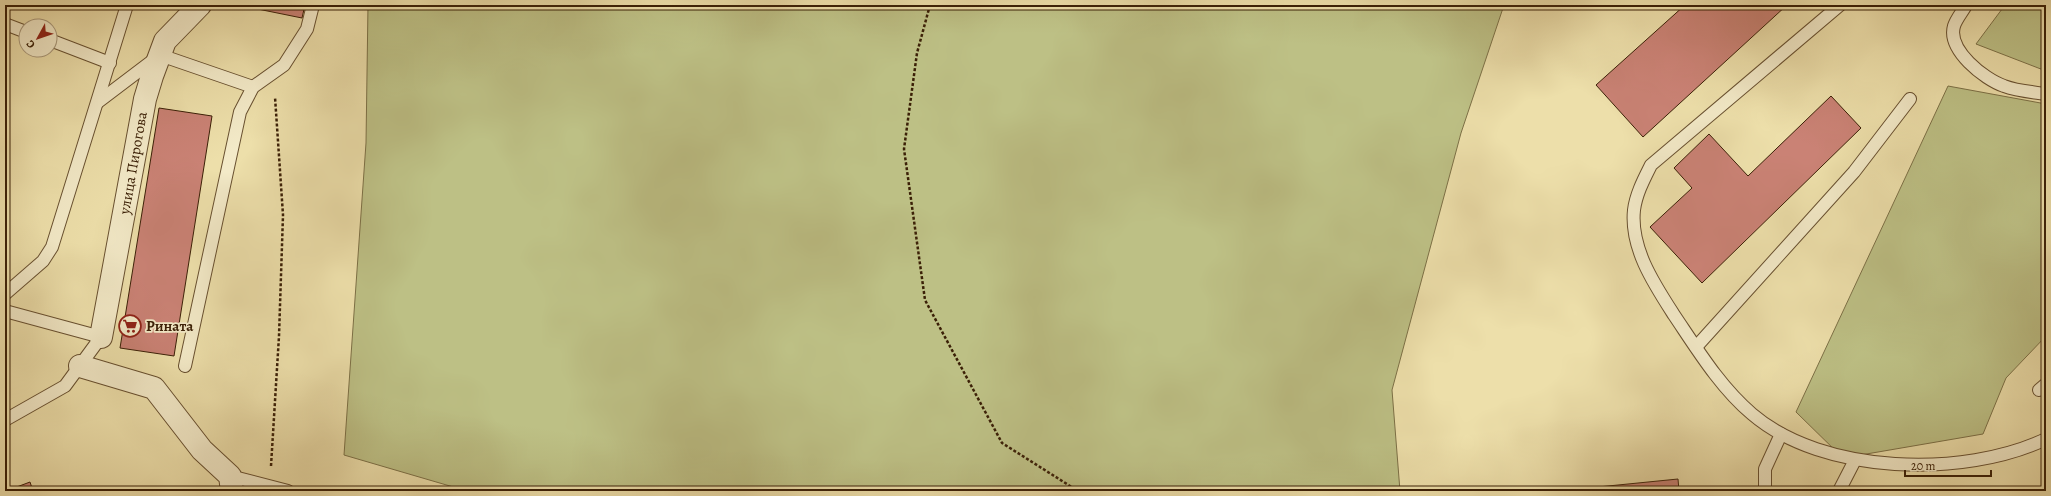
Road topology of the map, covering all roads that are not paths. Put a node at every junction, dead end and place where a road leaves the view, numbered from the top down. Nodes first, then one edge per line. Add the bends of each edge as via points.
1 (127, 5) edge
2 (200, 5) edge
3 (313, 5) edge
4 (1840, 5) edge
5 (1966, 5) edge
6 (5, 24) edge
7 (18, 29) edge
8 (58, 43) edge
9 (160, 56) junction
10 (110, 63) junction
11 (253, 86) junction
12 (2046, 94) edge
13 (1910, 98) dead end
14 (98, 102) junction
15 (5, 294) edge
16 (5, 311) edge
17 (101, 337) junction
18 (1696, 348) junction
19 (80, 366) junction
20 (185, 366) dead end
21 (5, 420) edge
22 (1781, 434) junction
23 (2046, 439) edge
24 (1855, 460) junction
25 (231, 484) edge
26 (288, 491) edge
27 (1764, 491) edge
28 (1839, 491) edge

1 - 10 lane
2 - 9 street, улица Пирогова via 165,41
3 - 11 lane via 307,29 284,65
4 - 18 lane via 1651,165 1641,185 1634,209 1634,233 1642,260
5 - 12 lane via 1954,26 1954,39 1961,54 1977,70 2003,86
6 - 7 lane
8 - 10 lane
9 - 11 lane
9 - 14 lane
9 - 17 street, улица Пирогова via 145,99
10 - 14 lane
11 - 20 lane via 240,112
13 - 18 lane via 1854,172
14 - 15 lane via 52,247 43,261
16 - 17 lane
17 - 19 lane
18 - 22 lane via 1725,386 1753,415
19 - 21 lane via 65,386
19 - 25 street via 154,388
22 - 24 lane via 1809,448
22 - 27 lane via 1764,469
23 - 24 lane via 1974,460 1934,463
24 - 28 lane
25 - 26 lane via 269,486

